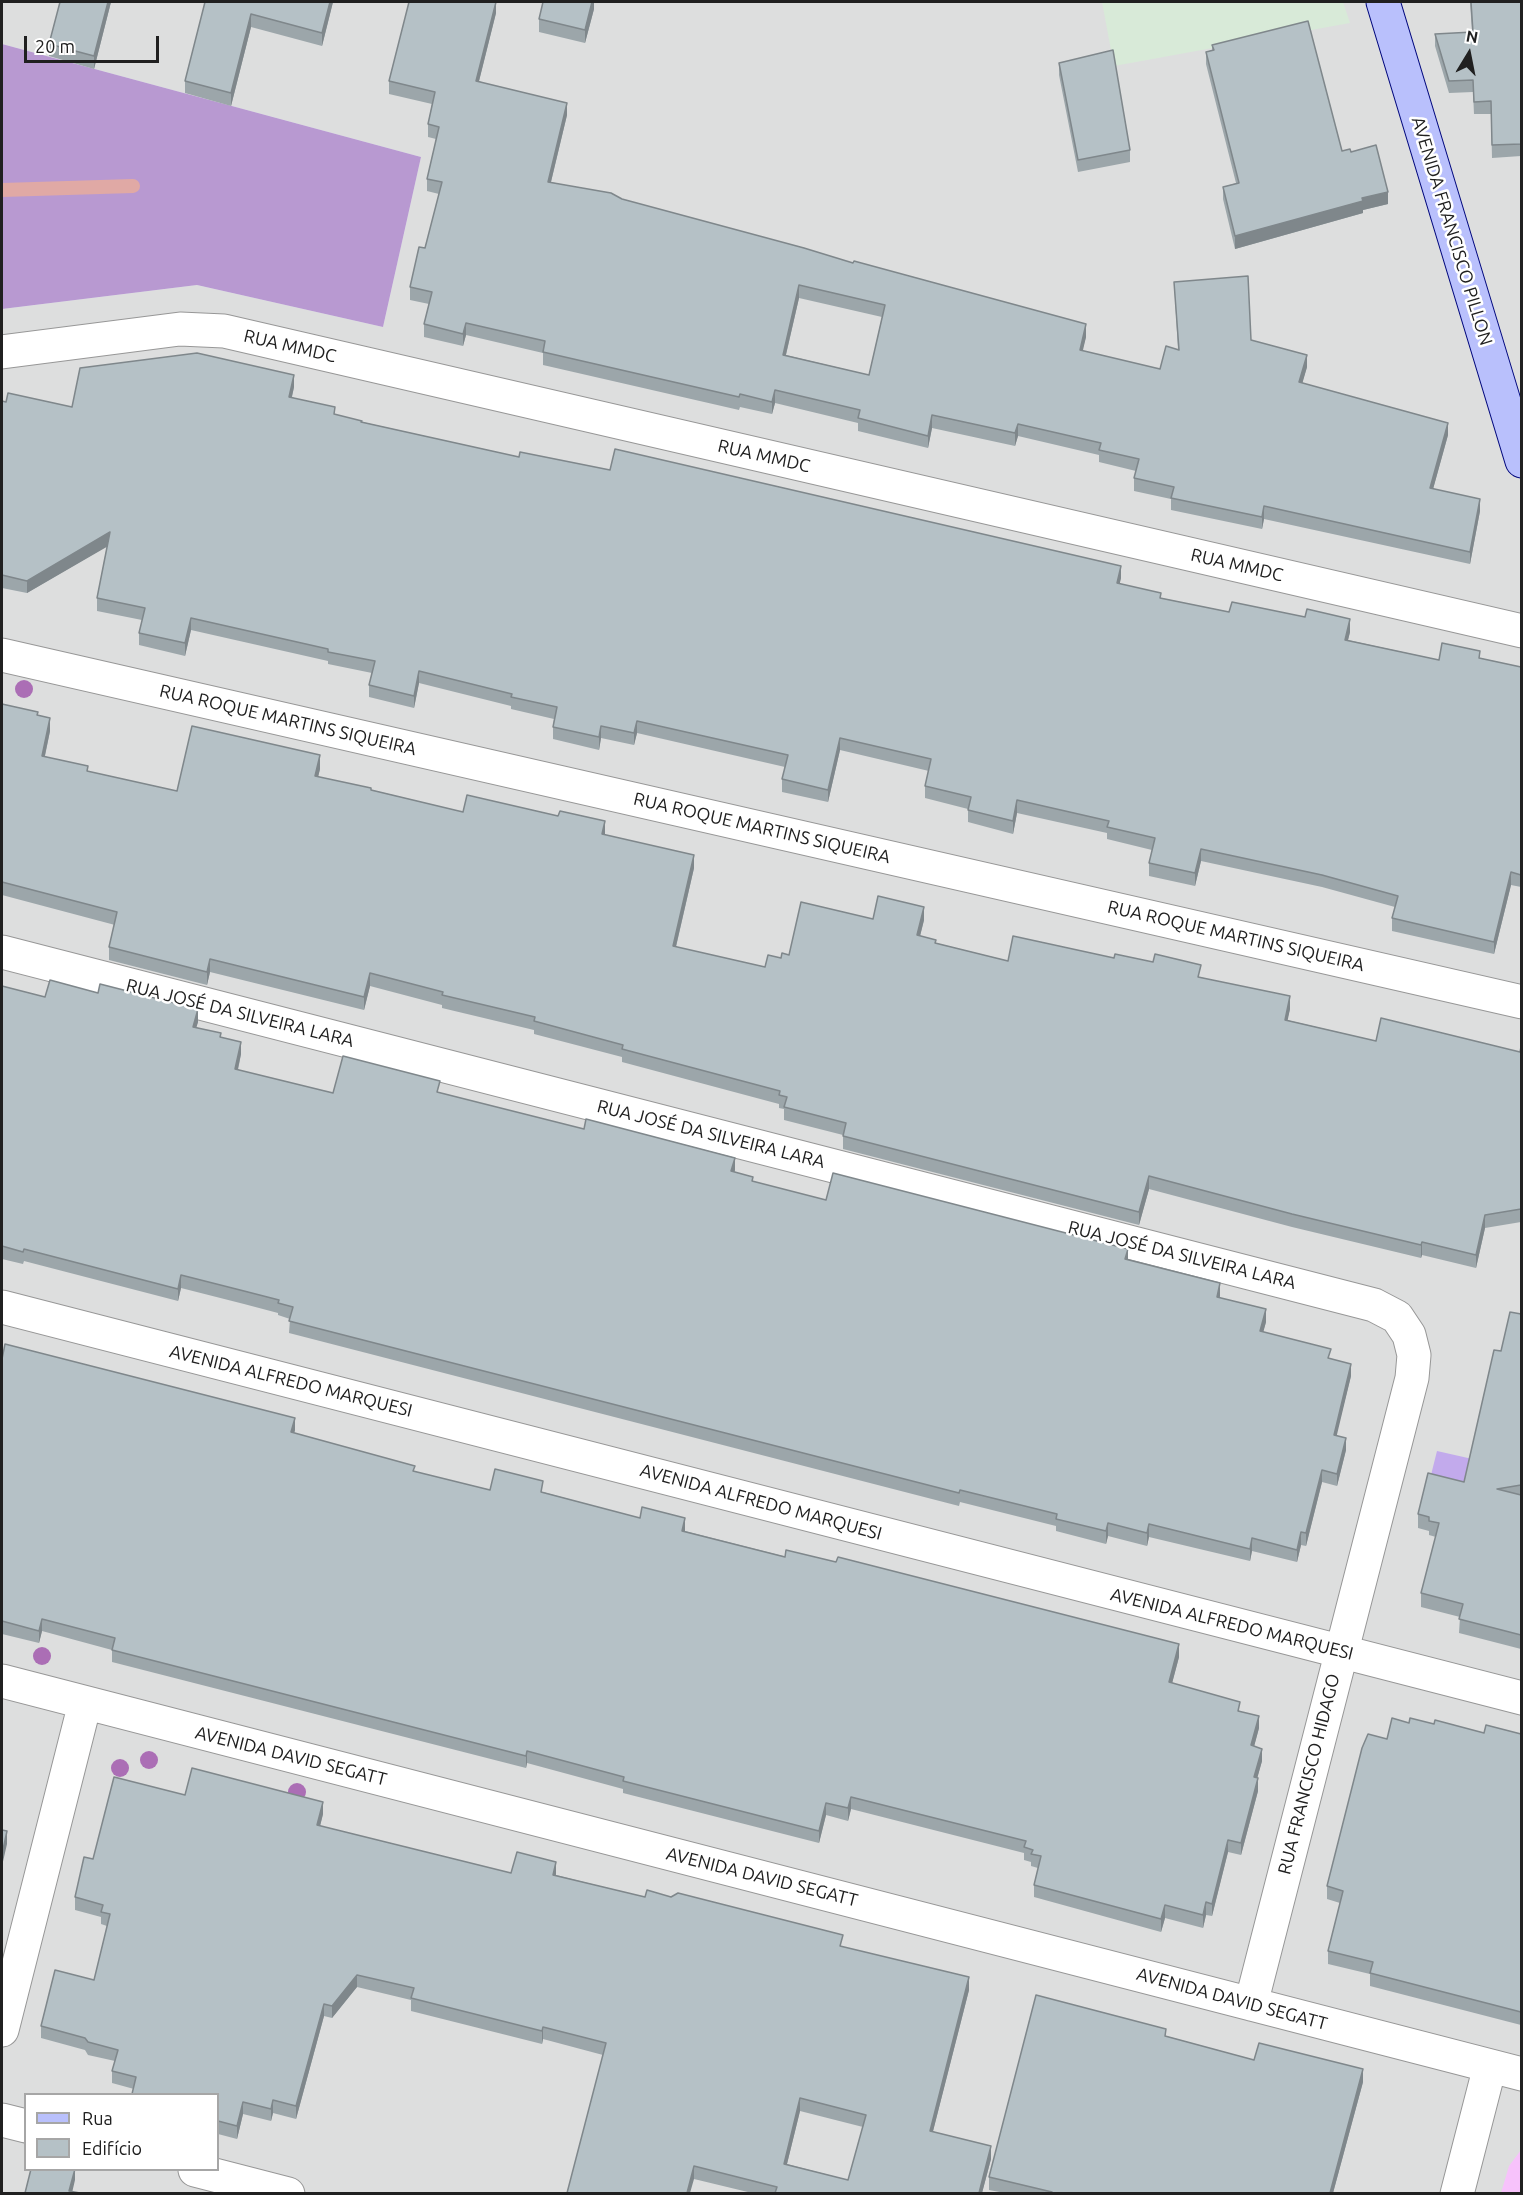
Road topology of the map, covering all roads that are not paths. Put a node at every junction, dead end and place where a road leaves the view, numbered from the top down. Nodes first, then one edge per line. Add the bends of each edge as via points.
1 (1383, 2) edge
2 (1400, 2) edge
3 (1392, 33) junction
4 (2, 352) edge
5 (1521, 461) edge
6 (1521, 631) edge
7 (2, 655) edge
8 (2, 952) edge
9 (1521, 1002) edge
10 (2, 1307) edge
11 (1409, 1335) joint
12 (1341, 1652) junction
13 (2, 1681) edge
14 (1521, 1698) edge
15 (85, 1703) junction
16 (1251, 2004) junction
17 (2, 2030) edge
18 (1490, 2066) junction
19 (1521, 2074) edge
20 (2, 2120) edge
21 (24, 2126) edge
22 (203, 2171) edge
23 (288, 2193) edge
24 (1457, 2193) edge

1 - 3 main road, AVENIDA FRANCISCO PILLON
2 - 3 street
3 - 5 main road, AVENIDA FRANCISCO PILLON
4 - 6 street, RUA MMDC via 180,329 224,331
7 - 9 street, RUA ROQUE MARTINS SIQUEIRA
8 - 11 street, RUA JOSÉ DA SILVEIRA LARA via 1374,1305 1397,1317
10 - 12 street, AVENIDA ALFREDO MARQUESI
11 - 12 street, RUA FRANCISCO HIDAGO via 1414,1355 1412,1378
12 - 14 street, AVENIDA ALFREDO MARQUESI
12 - 16 street, RUA FRANCISCO HIDAGO
13 - 15 street, AVENIDA DAVID SEGATT
15 - 16 street, AVENIDA DAVID SEGATT
15 - 17 street
16 - 18 street, AVENIDA DAVID SEGATT
18 - 19 street, AVENIDA DAVID SEGATT
18 - 24 street
20 - 21 street
22 - 23 street

